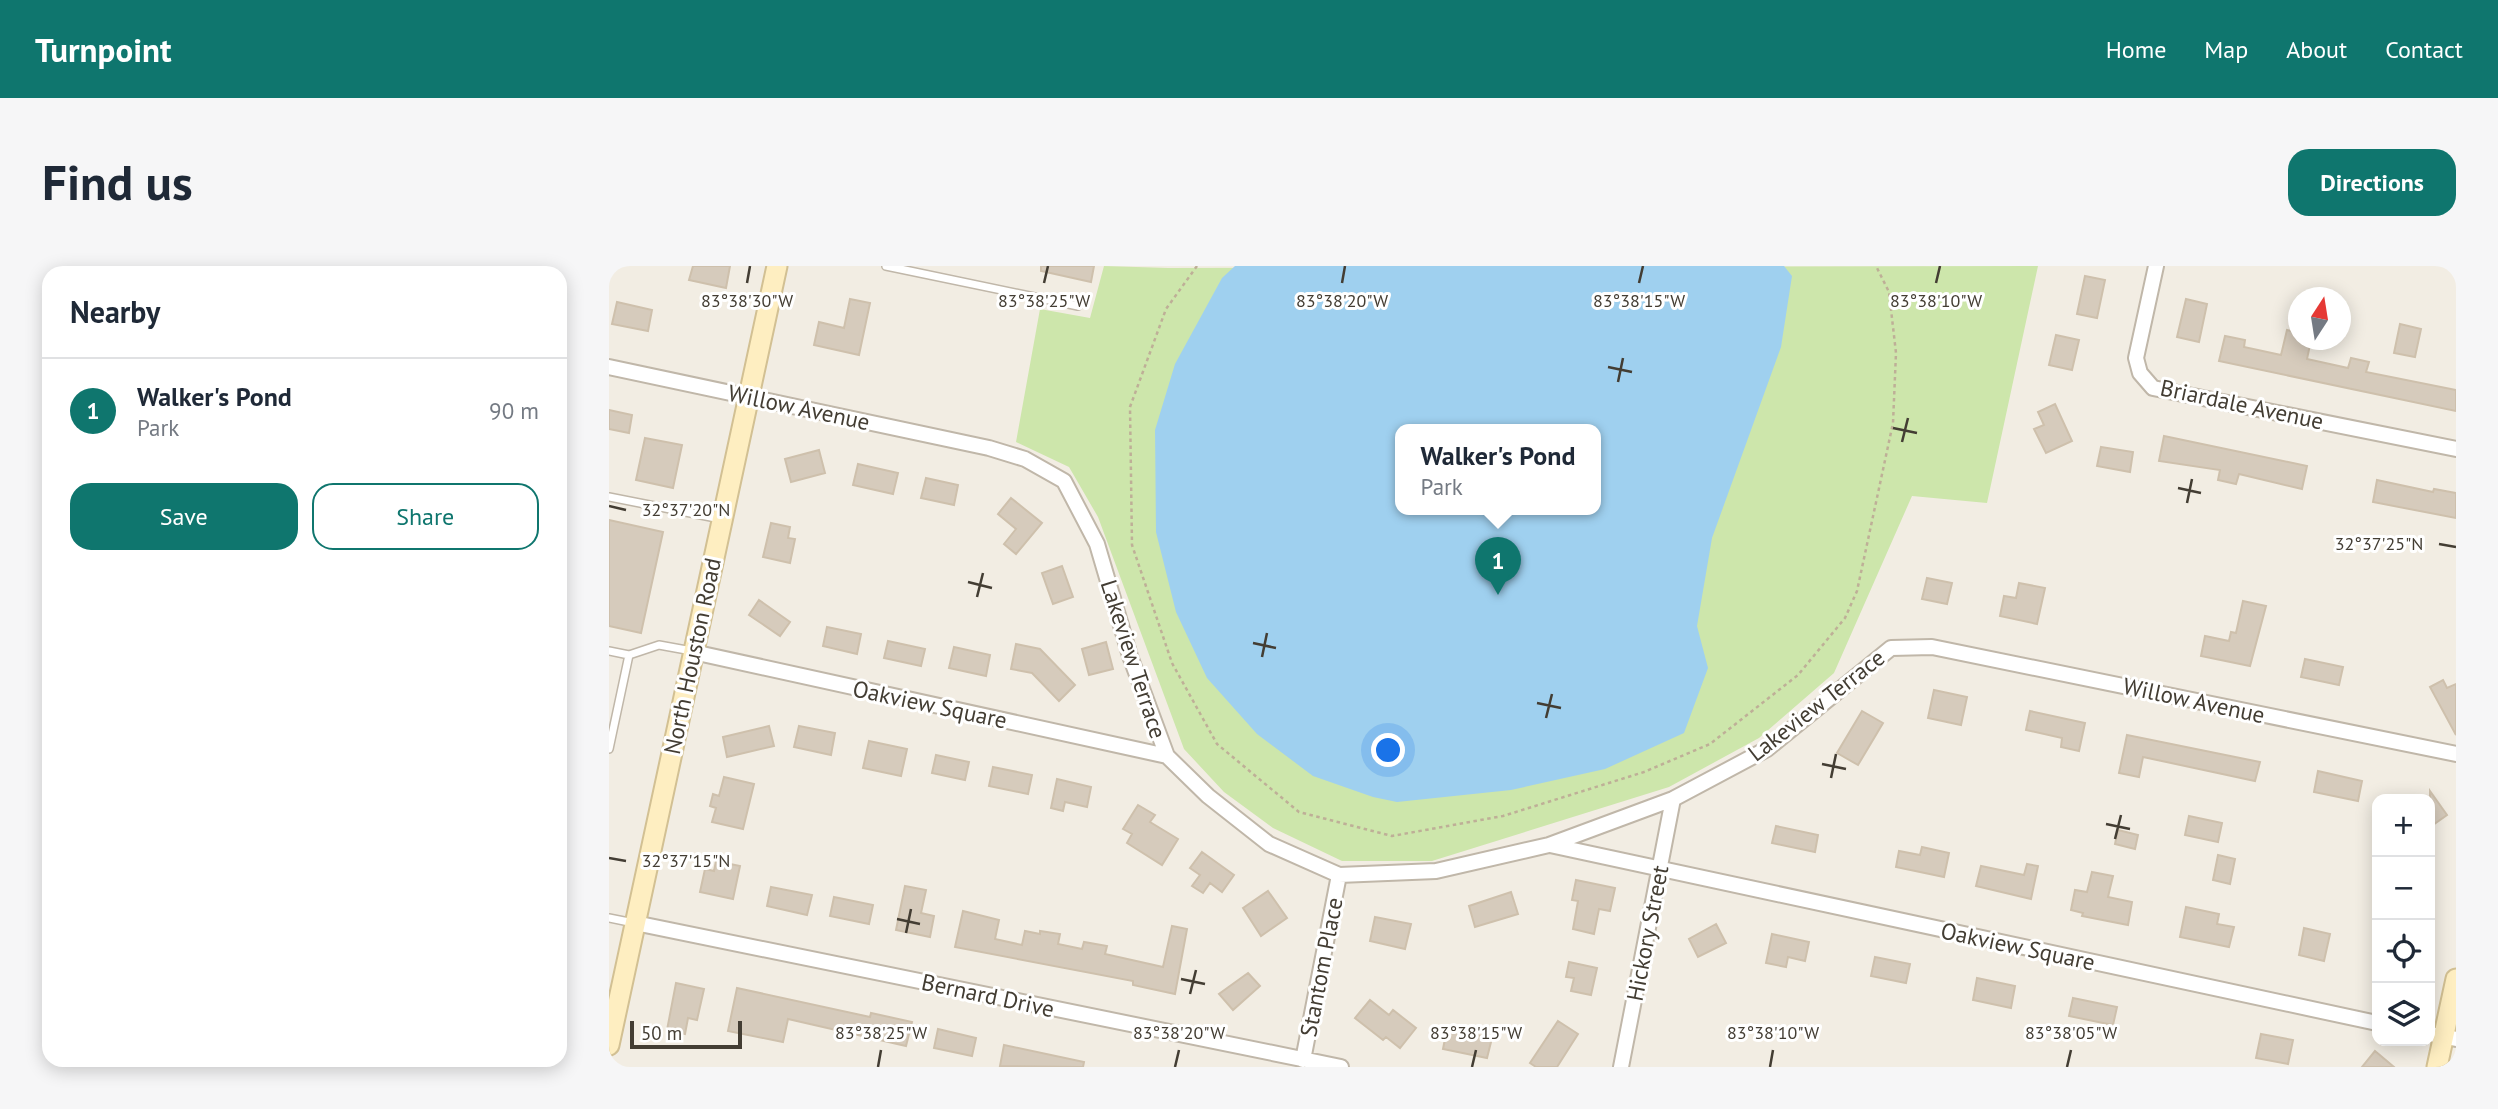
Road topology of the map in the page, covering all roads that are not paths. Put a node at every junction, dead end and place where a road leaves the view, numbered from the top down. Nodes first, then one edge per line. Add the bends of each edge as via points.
1 (777, 266) edge
2 (886, 266) edge
3 (2156, 266) edge
4 (1078, 306) dead end
5 (609, 367) edge
6 (748, 396) junction
7 (989, 448) joint
8 (2456, 449) edge
9 (609, 496) edge
10 (721, 519) junction
11 (1931, 647) joint
12 (609, 651) edge
13 (693, 652) junction
14 (629, 655) junction
15 (609, 749) edge
16 (2456, 754) edge
17 (1167, 756) junction
18 (1673, 799) junction
19 (1549, 845) junction
20 (1660, 870) junction
21 (1339, 875) junction
22 (609, 918) edge
23 (635, 923) junction
24 (2456, 979) edge
25 (2372, 1022) edge
26 (2443, 1037) edge
27 (609, 1045) edge
28 (1303, 1060) junction
29 (1341, 1067) edge
30 (1621, 1067) edge
31 (2437, 1067) edge

1 - 6 street, North Houston Road
2 - 4 lane
3 - 8 street, Briardale Avenue via 2136,358 2140,373 2153,388
5 - 6 street, Willow Avenue
6 - 7 street, Willow Avenue
6 - 10 street, North Houston Road
7 - 17 street, Lakeview Terrace via 1025,459 1064,481 1097,544 1130,656
9 - 10 lane
10 - 13 street, North Houston Road
11 - 16 street, Willow Avenue
11 - 18 street, Lakeview Terrace via 1891,648 1767,749
12 - 14 lane
13 - 14 lane via 659,645
13 - 17 street, Oakview Square
13 - 23 street, North Houston Road
14 - 15 lane
17 - 21 street, Lakeview Terrace via 1207,796 1269,844
18 - 19 street, Lakeview Terrace
18 - 20 street, Hickory Street
19 - 20 street, Lakeview Terrace
19 - 21 street, Lakeview Terrace via 1436,871
20 - 25 street, Oakview Square
20 - 30 street, Hickory Street
21 - 28 street, Stantom Place
22 - 23 lane
23 - 27 street, North Houston Road
23 - 28 street, Bernard Drive
24 - 26 street
26 - 31 street
28 - 29 street, Bernard Drive

